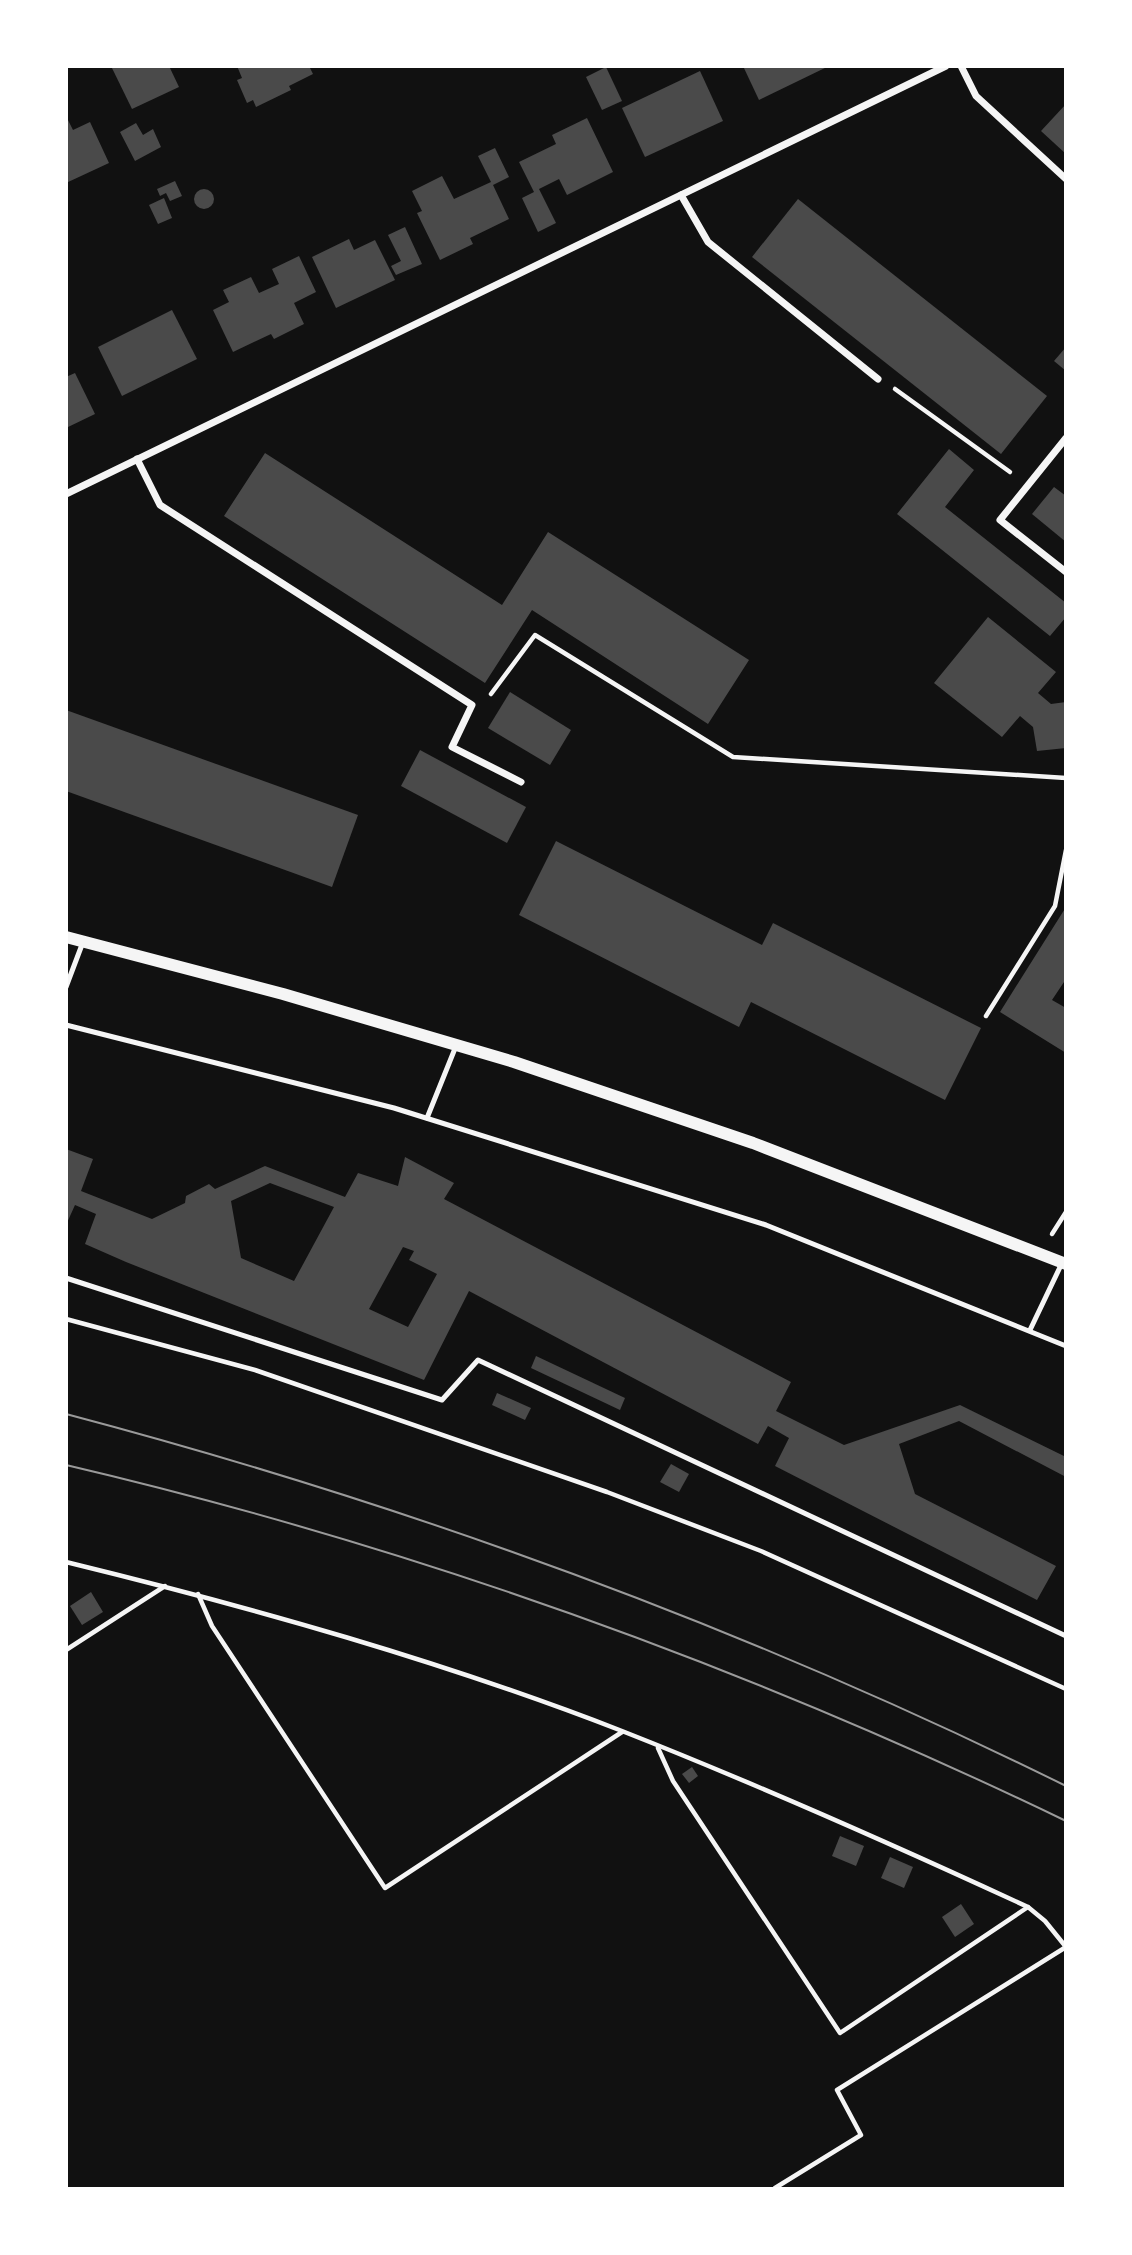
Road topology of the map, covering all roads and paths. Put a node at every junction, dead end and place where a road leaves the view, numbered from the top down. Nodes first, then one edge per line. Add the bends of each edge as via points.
1 (946, 66) edge
2 (961, 66) edge
3 (1066, 179) edge
4 (681, 195) junction
5 (878, 379) joint
6 (1066, 438) edge
7 (137, 459) junction
8 (1027, 485) junction
9 (66, 494) edge
10 (1066, 572) edge
11 (472, 705) junction
12 (1066, 778) edge
13 (521, 782) dead end
14 (1066, 850) edge
15 (66, 937) edge
16 (83, 942) junction
17 (66, 987) edge
18 (986, 1016) dead end
19 (66, 1025) edge
20 (457, 1045) junction
21 (427, 1118) junction
22 (1064, 1263) edge
23 (66, 1278) edge
24 (66, 1320) edge
25 (1030, 1330) junction
26 (1066, 1346) edge
27 (66, 1562) edge
28 (165, 1586) junction
29 (198, 1594) junction
30 (1066, 1636) edge
31 (66, 1650) edge
32 (1066, 1689) edge
33 (623, 1731) junction
34 (657, 1747) junction
35 (1028, 1907) junction
36 (775, 2189) edge

1 - 4 street
2 - 3 street via 976,96
4 - 5 street via 708,242
4 - 7 street
5 - 8 path
6 - 8 street
7 - 9 street
7 - 11 street via 160,505
8 - 10 street via 1000,520
11 - 12 path via 486,700 535,635 733,757
11 - 13 street via 452,747
14 - 18 path via 1055,906
15 - 16 street
16 - 17 lane
16 - 20 street
19 - 21 lane
20 - 21 lane
20 - 22 street via 753,1143
21 - 25 lane via 766,1226
22 - 25 lane
23 - 30 lane via 442,1400 478,1360
24 - 32 path via 255,1370 607,1492 761,1551
25 - 26 lane
27 - 28 path
28 - 29 path
28 - 31 path
29 - 33 path via 447,1670
29 - 33 path via 212,1626 385,1888
33 - 34 path
34 - 35 path via 868,1833
34 - 35 path via 673,1781 840,2033
35 - 36 path via 1066,1947 837,2090 861,2135

